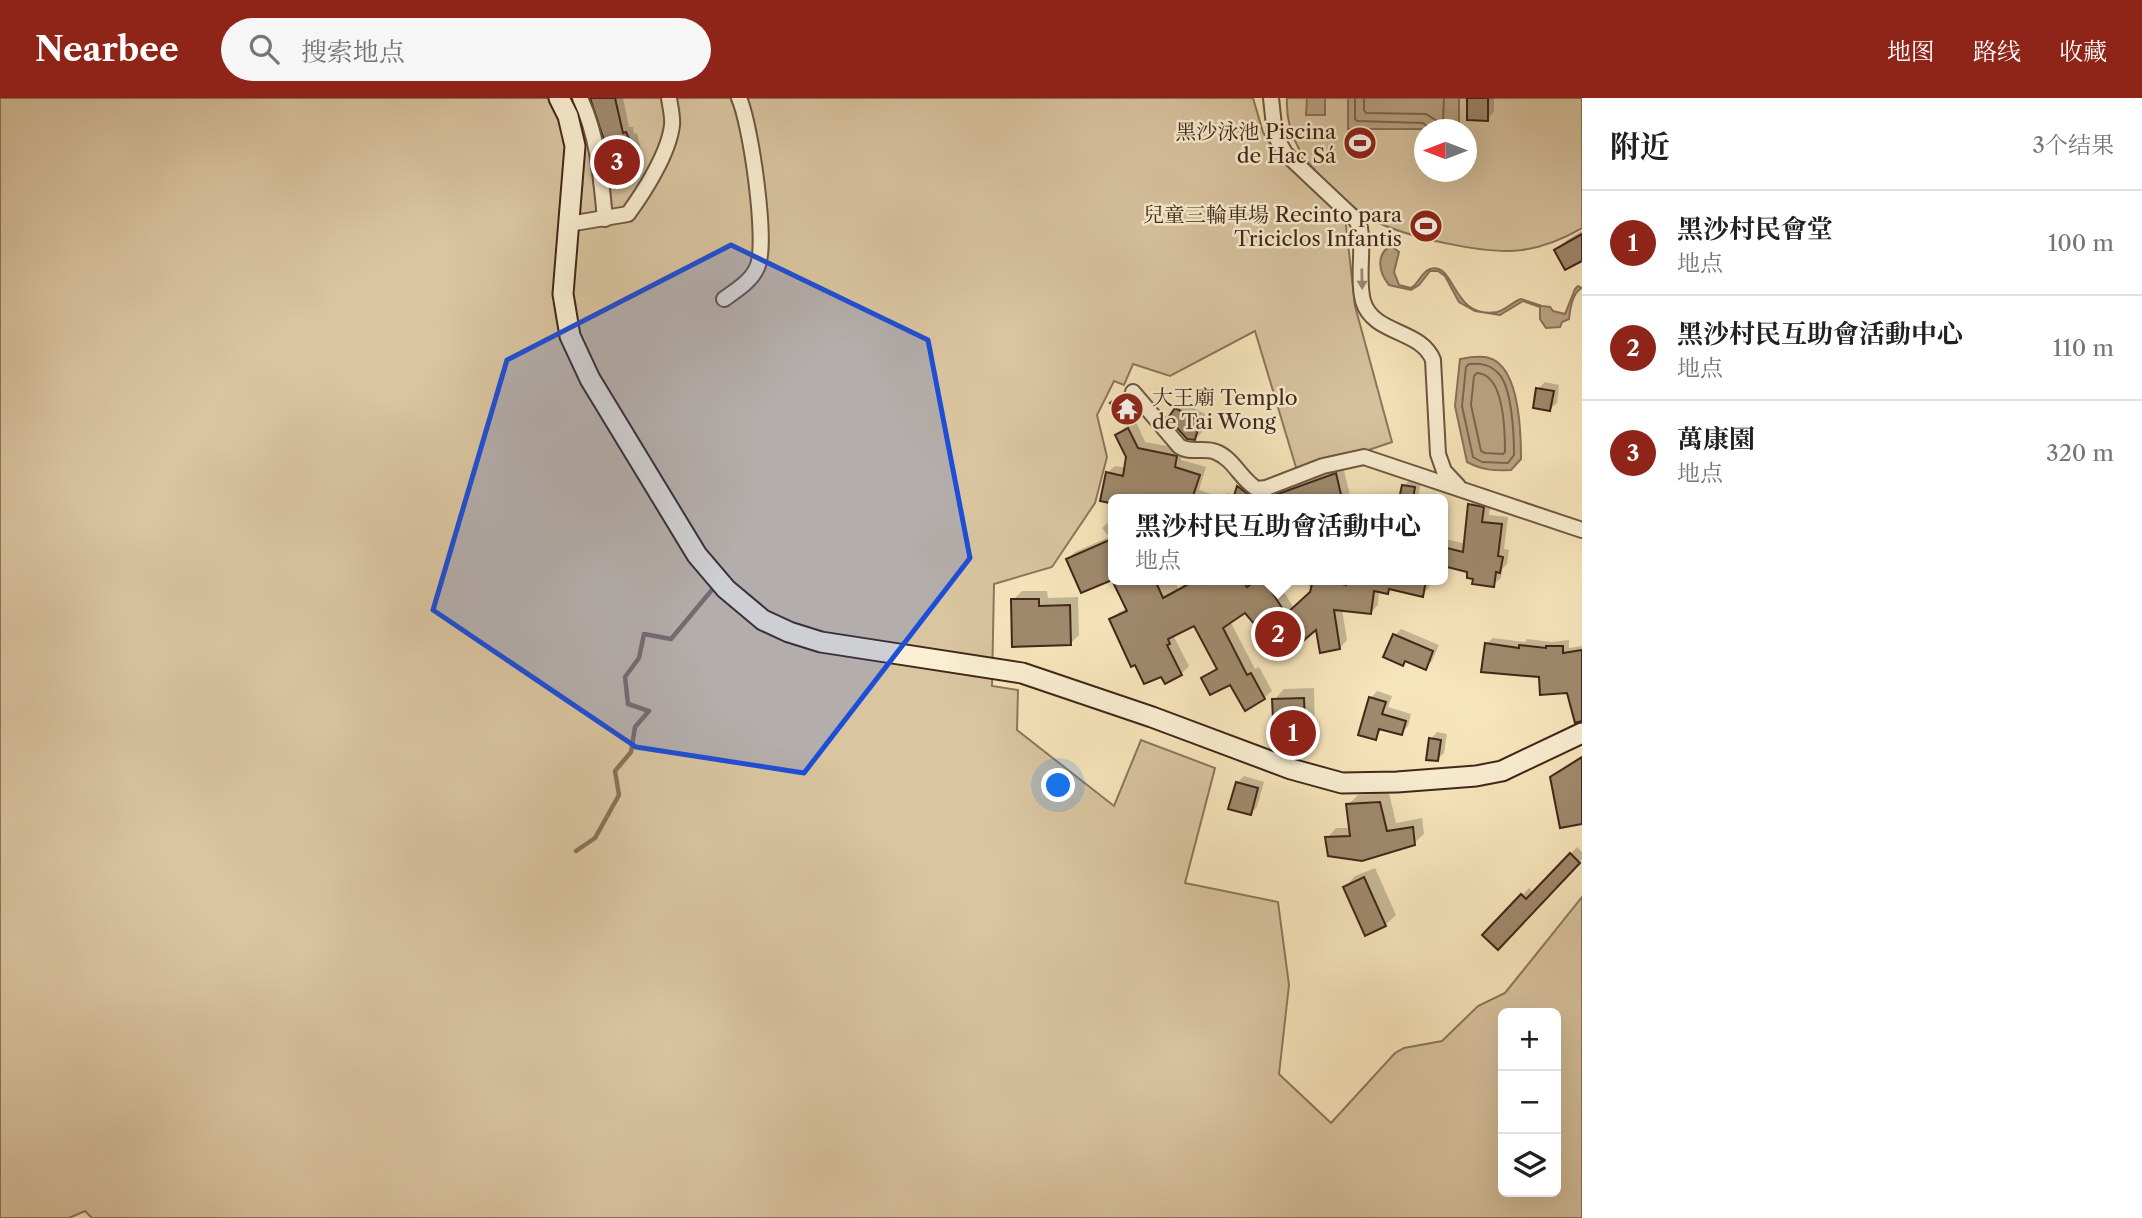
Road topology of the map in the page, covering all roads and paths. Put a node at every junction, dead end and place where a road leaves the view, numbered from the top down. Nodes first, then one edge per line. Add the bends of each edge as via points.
1 (559, 98) edge
2 (580, 98) edge
3 (669, 98) edge
4 (739, 98) edge
5 (1271, 98) edge
6 (605, 219) junction
7 (569, 223) junction
8 (724, 299) dead end
9 (1133, 392) dead end
10 (1462, 490) junction
11 (1582, 530) edge
12 (1582, 733) edge

1 - 7 main road via 575,146
2 - 6 street via 595,140
3 - 6 street via 672,126 648,187 628,214
4 - 8 street via 752,145 762,248 755,273
5 -> 10 street via 1275,135 1284,153 1360,228 1363,301 1370,313 1430,352 1438,454 1444,471
6 - 7 street
7 - 12 main road via 563,294 579,358 697,555 726,589 763,620 821,642 1022,673 1342,783 1502,771
9 - 10 street via 1179,446 1216,452 1257,489 1364,457
10 - 11 street

